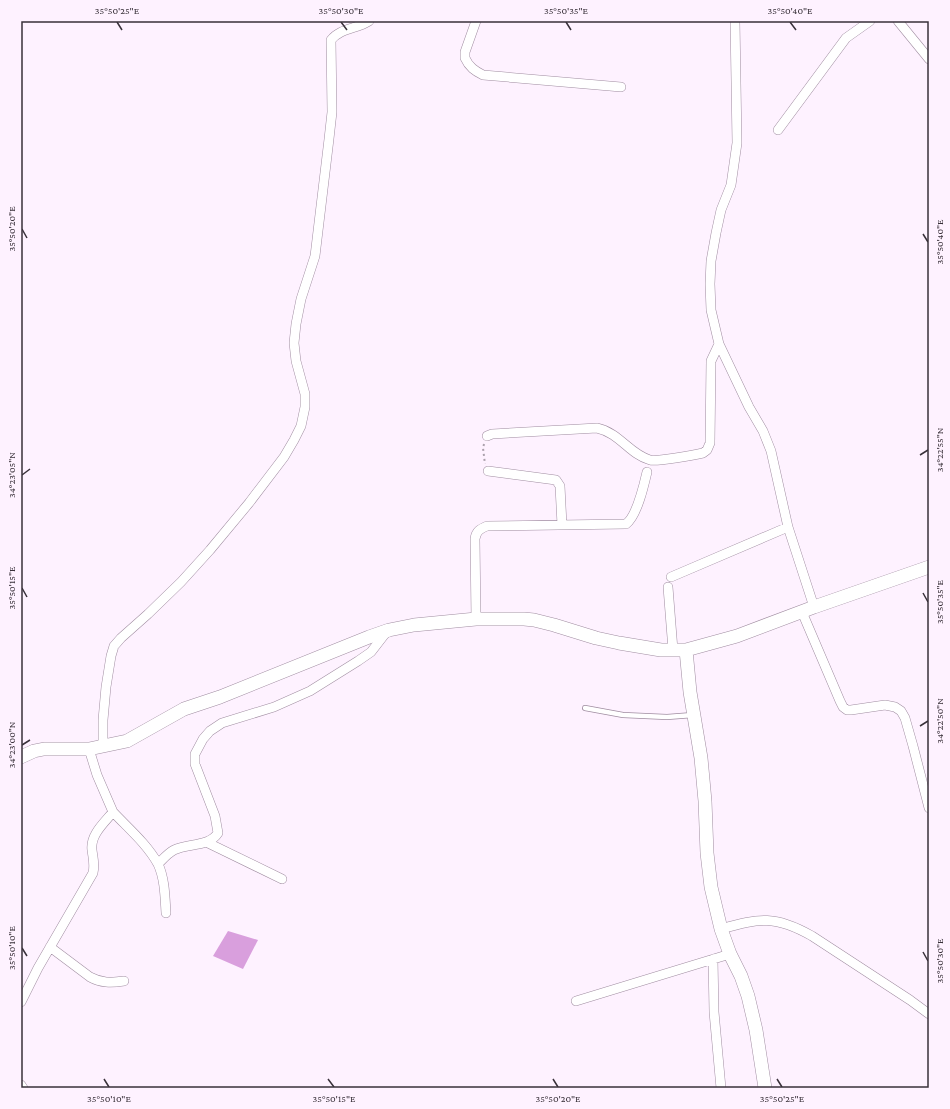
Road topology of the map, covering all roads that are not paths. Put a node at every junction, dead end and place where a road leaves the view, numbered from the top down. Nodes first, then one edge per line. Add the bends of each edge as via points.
1 (369, 21) edge
2 (476, 21) edge
3 (735, 21) edge
4 (870, 21) edge
5 (898, 21) edge
6 (929, 59) edge
7 (621, 87) dead end
8 (778, 130) dead end
9 (719, 344) junction
10 (487, 436) road end
11 (488, 471) road end
12 (647, 472) dead end
13 (562, 525) junction
14 (788, 527) junction
15 (929, 567) edge
16 (670, 577) dead end
17 (668, 588) dead end
18 (808, 610) junction
19 (476, 619) junction
20 (389, 630) junction
21 (679, 650) junction
22 (585, 708) dead end
23 (694, 716) junction
24 (103, 746) junction
25 (89, 749) junction
26 (21, 757) edge
27 (929, 808) edge
28 (113, 812) junction
29 (206, 842) junction
30 (158, 864) junction
31 (282, 880) dead end
32 (166, 913) dead end
33 (721, 929) junction
34 (50, 947) junction
35 (730, 954) junction
36 (713, 959) junction
37 (124, 981) dead end
38 (576, 1001) dead end
39 (21, 1002) edge
40 (929, 1014) edge
41 (21, 1085) edge
42 (23, 1088) edge
43 (721, 1088) edge
44 (764, 1088) edge

1 - 24 street via 362,26 336,34 331,40 330,139 315,256 301,299 294,342 305,394 306,407 301,426 284,457 210,550 181,582 114,646 106,687
2 - 7 street via 465,52 465,58 476,71 483,74
3 - 9 street via 737,143 731,185 721,210 711,261 711,310
4 - 8 street via 846,38
5 - 6 street
9 - 10 street via 711,361 710,443 703,453 651,461 611,432 597,428
9 - 14 street via 771,451
11 - 13 street via 556,480 560,486
12 - 13 street via 632,518 626,524
13 - 19 street via 487,526 479,529 475,539
14 - 16 street
14 - 18 street
15 - 18 main road
17 - 21 street
18 - 21 main road via 737,636
18 - 27 street via 834,688 844,707 851,710 885,705 895,707 903,714
19 - 20 main road
19 - 21 main road via 534,620 619,643
20 - 24 main road via 184,709 126,741
20 - 29 street via 371,652 310,691 274,707 222,724 203,739 195,754 195,764 218,829 216,836
21 - 23 main road
22 - 23 lane via 623,715
23 - 33 main road via 702,772 711,887
24 - 25 main road
25 - 26 main road via 44,749
25 - 28 street
28 - 30 street
28 - 34 street via 93,838 93,872
29 - 30 street via 175,849
29 - 31 street
30 - 32 street via 164,886
33 - 35 main road
33 - 40 street via 761,920 784,922 797,927
34 - 37 street via 90,978 104,983
34 - 39 street
35 - 36 street
35 - 44 main road via 748,996 756,1030
36 - 38 street
36 - 43 street via 714,1012
41 - 42 street

